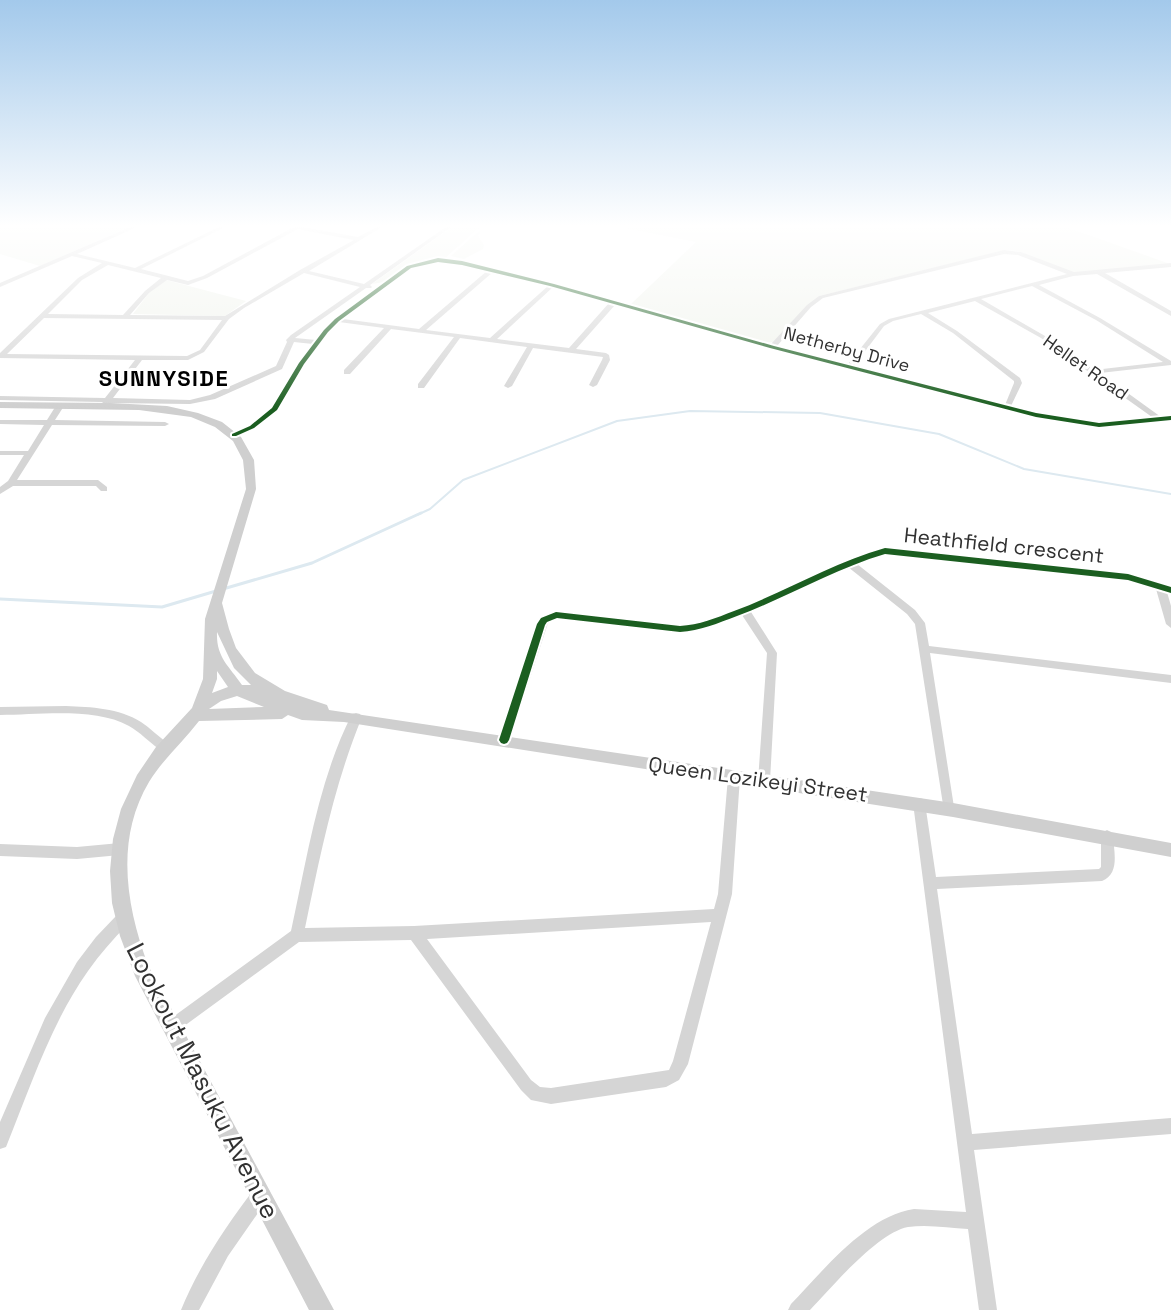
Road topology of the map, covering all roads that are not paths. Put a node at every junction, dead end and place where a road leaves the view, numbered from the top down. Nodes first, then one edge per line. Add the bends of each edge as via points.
1 (70, 288) edge
2 (152, 288) edge
3 (275, 288) edge
4 (363, 288) edge
5 (375, 288) edge
6 (471, 288) edge
7 (549, 288) edge
8 (563, 288) edge
9 (857, 288) edge
10 (1022, 288) edge
11 (1039, 288) edge
12 (1126, 288) edge
13 (378, 289) joint
14 (978, 300) junction
15 (614, 302) junction
16 (922, 312) junction
17 (1171, 314) edge
18 (41, 316) junction
19 (126, 316) junction
20 (227, 318) junction
21 (337, 320) junction
22 (389, 327) junction
23 (422, 330) junction
24 (459, 335) junction
25 (493, 339) junction
26 (289, 340) junction
27 (317, 342) junction
28 (531, 345) junction
29 (772, 347) junction
30 (571, 350) junction
31 (0, 356) edge
32 (139, 358) junction
33 (1170, 363) edge
34 (849, 367) junction
35 (347, 372) dead end
36 (1094, 372) junction
37 (593, 385) dead end
38 (421, 386) dead end
39 (508, 386) dead end
40 (0, 398) edge
41 (106, 403) junction
42 (0, 405) edge
43 (60, 405) junction
44 (1007, 408) junction
45 (1171, 418) edge
46 (1161, 420) junction
47 (0, 422) edge
48 (47, 422) junction
49 (165, 424) dead end
50 (234, 435) junction
51 (0, 453) edge
52 (28, 453) junction
53 (11, 483) junction
54 (104, 489) dead end
55 (0, 491) edge
56 (850, 563) junction
57 (1166, 589) edge
58 (218, 596) junction
59 (745, 611) junction
60 (1171, 624) edge
61 (210, 647) junction
62 (926, 649) junction
63 (238, 663) junction
64 (1171, 679) edge
65 (237, 688) junction
66 (274, 693) junction
67 (0, 711) edge
68 (302, 714) junction
69 (197, 716) junction
70 (350, 716) junction
71 (504, 740) junction
72 (163, 746) junction
73 (734, 777) junction
74 (764, 781) junction
75 (919, 803) junction
76 (948, 807) junction
77 (1107, 836) junction
78 (120, 849) junction
79 (0, 850) edge
80 (1171, 850) edge
81 (929, 883) junction
82 (719, 915) junction
83 (122, 920) junction
84 (414, 933) junction
85 (297, 934) junction
86 (171, 1027) junction
87 (1171, 1126) edge
88 (0, 1141) edge
89 (966, 1143) junction
90 (261, 1194) junction
91 (975, 1221) junction
92 (190, 1310) edge
93 (322, 1310) edge
94 (797, 1310) edge
95 (988, 1310) edge

1 - 18 street
2 - 19 street
3 - 20 street
4 - 26 street
5 - 13 street
6 - 23 street
7 - 25 street
8 - 15 street, Netherby Drive
9 - 29 street via 821,297
10 - 14 street
11 - 33 street
12 - 17 street
13 - 21 street, Netherby Drive
14 - 16 street
14 - 36 street, Hellet Road via 1042,336
15 - 29 street, Netherby Drive
15 - 30 street
16 - 34 street via 884,323
16 - 44 street via 1017,380
18 - 19 street
18 - 31 street
19 - 20 street
20 - 32 street via 199,354 183,359
21 - 22 street
21 - 27 street, Netherby Drive
22 - 23 street
22 - 35 street
23 - 24 street
24 - 25 street
24 - 38 street
25 - 28 street
26 - 27 street
26 - 41 street via 283,360 271,372 201,400
27 - 50 street, Netherby Drive via 275,410
28 - 30 street
28 - 39 street
29 - 34 street, Netherby Drive
30 - 37 street via 606,356
31 - 32 street
32 - 41 street
33 - 36 street
34 - 44 street, Netherby Drive
36 - 46 street, Hellet Road
40 - 41 street
41 - 43 main road
41 - 50 main road via 183,412 218,424
42 - 43 main road
43 - 48 street
44 - 46 street, Netherby Drive via 1099,425
45 - 46 street, Netherby Drive
47 - 48 street
48 - 49 street
48 - 52 street
50 - 58 main road, Queen Lozikeyi Street via 244,449 252,474 246,509
51 - 52 street
52 - 53 street
53 - 54 street via 91,482
53 - 55 street
56 - 57 street, Heathfield crescent via 896,551 1128,577
56 - 59 street, Heathfield crescent
56 - 62 street via 917,618
57 - 60 street
58 - 61 main road, Queen Lozikeyi Street via 211,619
58 - 63 main road, Queen Lozikeyi Street via 222,633
59 - 71 street, Heathfield crescent via 690,629 562,614 549,616 541,624
59 - 74 street via 772,653
61 - 65 main road, Queen Lozikeyi Street
61 - 69 main road via 210,679
62 - 64 street
62 - 76 street
63 - 65 main road
63 - 66 main road, Queen Lozikeyi Street via 247,675
65 - 66 main road
65 - 68 main road, Queen Lozikeyi Street via 274,707
65 - 69 main road, Lookout Masuku Avenue via 216,708
66 - 70 main road, Queen Lozikeyi Street
67 - 72 street via 92,712 113,716 131,722
68 - 69 main road
68 - 70 main road, Queen Lozikeyi Street
69 - 72 main road, Lookout Masuku Avenue
70 - 71 main road, Queen Lozikeyi Street
70 - 85 street via 329,788
71 - 73 main road, Queen Lozikeyi Street
72 - 78 main road, Lookout Masuku Avenue via 130,803
73 - 74 main road, Queen Lozikeyi Street
73 - 82 street via 728,873
74 - 75 main road, Queen Lozikeyi Street
75 - 76 main road, Queen Lozikeyi Street
75 - 81 street
76 - 77 main road, Queen Lozikeyi Street
77 - 80 main road, Queen Lozikeyi Street
77 - 81 street via 1108,869 1102,875
78 - 79 street via 77,853
78 - 83 main road, Lookout Masuku Avenue
81 - 89 street
82 - 84 street
82 - 84 street via 674,1075 655,1082 551,1096 537,1094 526,1085
83 - 86 main road, Lookout Masuku Avenue via 141,970
83 - 88 street via 95,947 70,983
84 - 85 street
85 - 86 street
86 - 90 main road, Lookout Masuku Avenue
87 - 89 street
89 - 91 street
90 - 92 street via 228,1237
90 - 93 main road, Lookout Masuku Avenue
91 - 94 street via 919,1217 893,1224 871,1239
91 - 95 street

